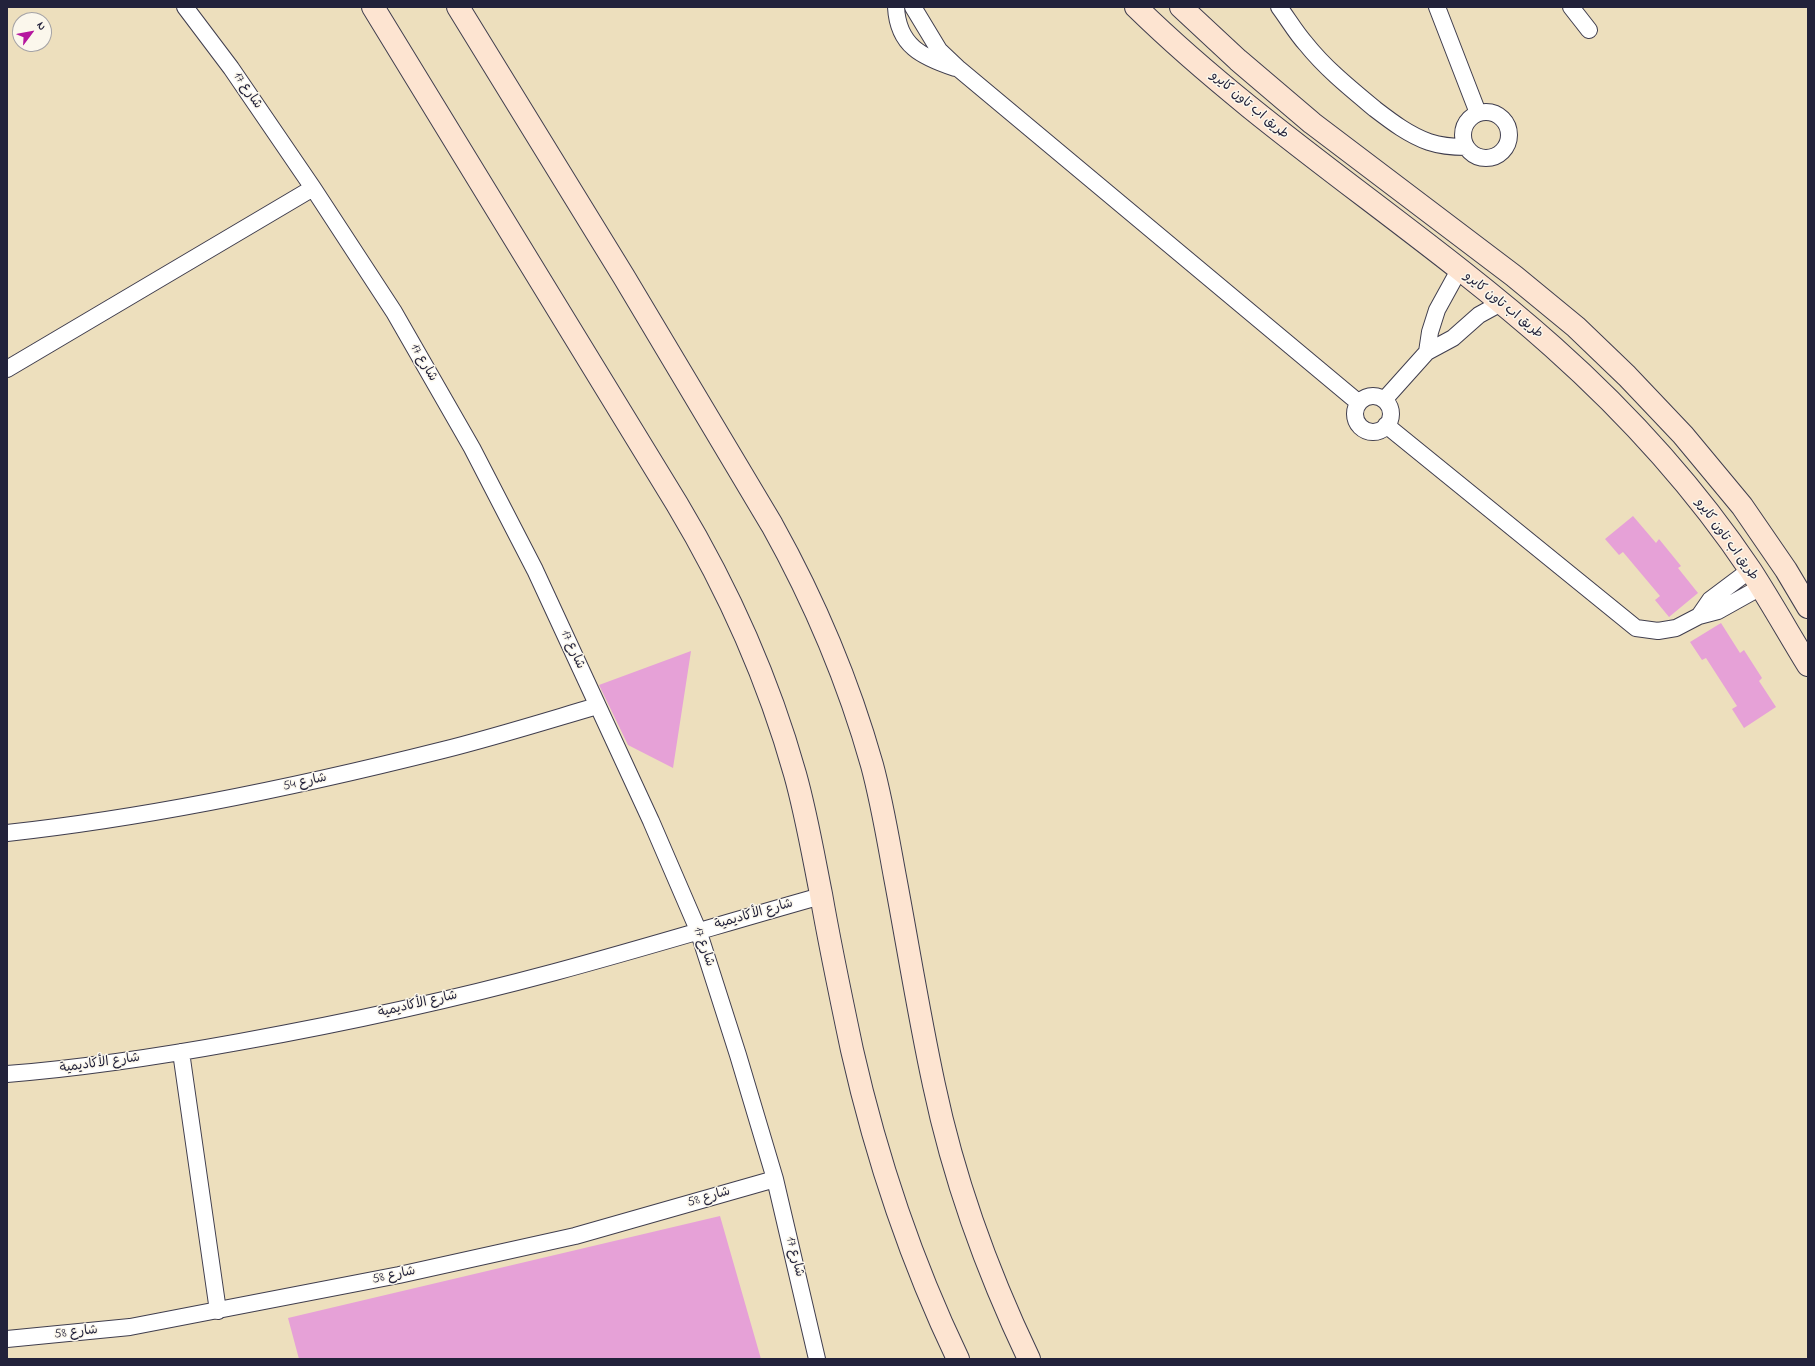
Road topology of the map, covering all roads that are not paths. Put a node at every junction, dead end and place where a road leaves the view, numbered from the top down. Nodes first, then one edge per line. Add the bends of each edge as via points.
1 (185, 7) edge
2 (373, 7) edge
3 (458, 7) edge
4 (896, 7) edge
5 (913, 7) edge
6 (1136, 7) edge
7 (1180, 7) edge
8 (1437, 7) edge
9 (1571, 7) edge
10 (1283, 8) edge
11 (1588, 30) dead end
12 (959, 69) junction
13 (1478, 114) junction
14 (1466, 147) junction
15 (313, 188) junction
16 (1459, 270) junction
17 (1501, 303) junction
18 (1576, 327) junction
19 (1427, 352) junction
20 (7, 369) edge
21 (1384, 400) junction
22 (1359, 402) junction
23 (1386, 425) junction
24 (1755, 578) junction
25 (1808, 607) edge
26 (1808, 665) edge
27 (598, 706) junction
28 (7, 833) edge
29 (821, 896) junction
30 (698, 930) junction
31 (181, 1052) junction
32 (7, 1074) edge
33 (775, 1179) junction
34 (218, 1311) junction
35 (7, 1339) edge
36 (818, 1359) edge
37 (958, 1359) edge
38 (1029, 1359) edge

1 - 15 street, شارع 17 via 231,68
2 - 29 main road via 677,504 718,576 753,652 783,733 806,816
3 - 38 main road via 620,270 772,525 831,643 860,725 883,809 945,1133 974,1230
4 - 12 street via 900,30 912,48 930,60
5 - 12 street via 940,50
6 - 16 main road, طريق اب تاون كايرو via 1217,80 1292,142
7 - 18 main road via 1312,123 1470,241
8 - 13 street
9 - 11 street
10 - 14 street via 1319,60 1399,127 1431,143
12 - 22 street
13 - 14 street via 1464,127 1463,139
13 - 14 street via 1486,112 1500,118 1506,124 1506,147 1493,157 1486,158 1478,157
15 - 20 street
15 - 27 street, شارع 17 via 394,312 472,448 536,570
16 - 17 main road, طريق اب تاون كايرو
16 - 18 main road via 1487,273 1539,309
16 - 19 street via 1437,310
17 - 19 street via 1478,315 1453,338
17 - 24 main road, طريق اب تاون كايرو via 1610,401 1662,457 1718,524
18 - 25 main road via 1627,376 1688,441 1742,506
19 - 21 street
21 - 22 street via 1371,396
21 - 23 street via 1390,412 1390,419
22 - 23 street via 1355,415 1361,428 1374,432
23 - 24 street via 1636,628 1658,631 1676,628 1698,616 1710,600
24 - 26 main road, طريق اب تاون كايرو
27 - 28 street, شارع 54 via 444,750 310,782 174,808
27 - 30 street, شارع 17
29 - 30 street, شارع الأكاديمية
29 - 37 main road via 852,1050 878,1149 910,1246
30 - 31 street, شارع الأكاديمية via 554,972 431,1003 306,1030
30 - 33 street, شارع 17
31 - 32 street, شارع الأكاديمية via 55,1071
31 - 34 street
33 - 34 street, شارع 58 via 576,1236 399,1276
33 - 36 street, شارع 17
34 - 35 street, شارع 58 via 130,1327

